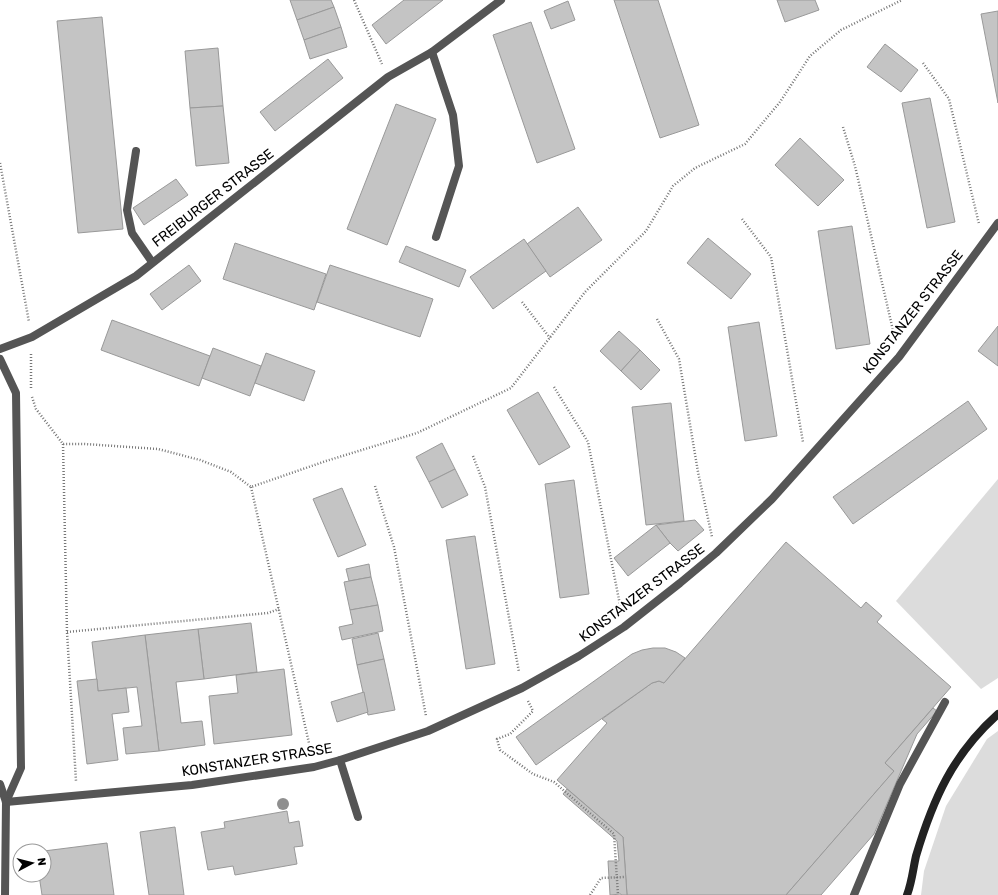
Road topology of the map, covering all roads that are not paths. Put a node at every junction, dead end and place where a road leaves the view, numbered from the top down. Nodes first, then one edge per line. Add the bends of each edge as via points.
1 (501, 0) edge
2 (432, 52) junction
3 (136, 151) dead end
4 (998, 222) edge
5 (436, 237) dead end
6 (152, 262) junction
7 (0, 349) edge
8 (0, 359) edge
9 (945, 702) dead end
10 (998, 714) edge
11 (340, 760) junction
12 (0, 784) edge
13 (6, 802) junction
14 (358, 817) dead end
15 (908, 894) edge
16 (5, 895) edge
17 (854, 895) edge

1 - 2 street, FREIBURGER STRASSE
2 - 5 street via 453,115 458,166
2 - 6 street, FREIBURGER STRASSE via 388,77
3 - 6 street via 127,210 132,234
4 - 11 street, KONSTANZER STRASSE via 899,357 772,499 716,553 680,583 624,626 579,656 522,688 428,731
6 - 7 street, FREIBURGER STRASSE via 136,276 32,337
8 - 13 street via 16,392 21,768
9 - 17 street via 900,784
10 - 15 main road via 971,740 946,778 936,798 916,856
11 - 13 street, KONSTANZER STRASSE via 314,767 192,785
11 - 14 street
12 - 13 street
13 - 16 street

